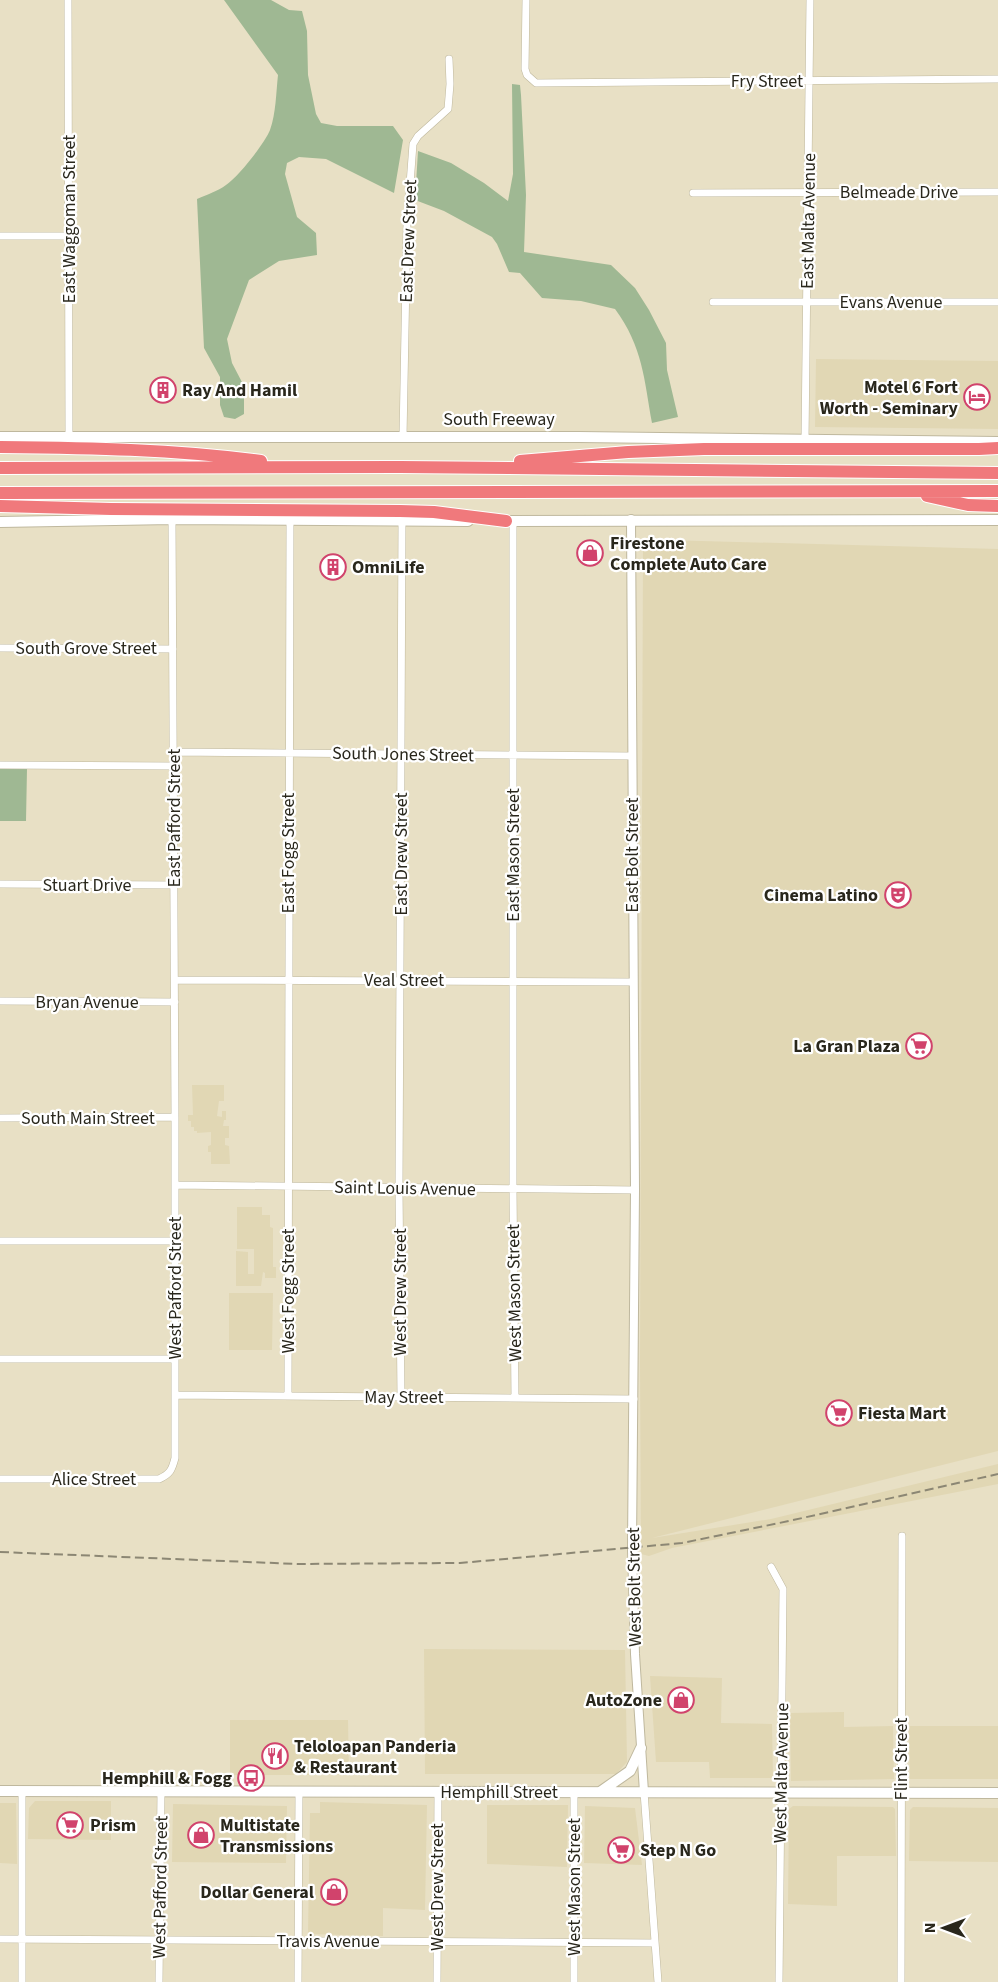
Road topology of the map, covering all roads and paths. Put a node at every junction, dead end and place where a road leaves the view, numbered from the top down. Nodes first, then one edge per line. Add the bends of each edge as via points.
1 (68, 0) edge
2 (526, 0) edge
3 (810, 0) edge
4 (448, 59) dead end
5 (998, 79) edge
6 (809, 81) junction
7 (693, 192) dead end
8 (808, 192) junction
9 (998, 192) edge
10 (0, 236) edge
11 (70, 236) junction
12 (807, 301) junction
13 (713, 302) dead end
14 (998, 302) edge
15 (0, 437) edge
16 (403, 437) junction
17 (69, 438) junction
18 (805, 441) junction
19 (998, 442) edge
20 (0, 447) edge
21 (998, 448) edge
22 (304, 467) junction
23 (444, 467) junction
24 (0, 468) edge
25 (998, 473) edge
26 (905, 491) junction
27 (998, 491) edge
28 (0, 493) edge
29 (0, 506) edge
30 (998, 506) edge
31 (172, 519) junction
32 (632, 519) junction
33 (290, 520) junction
34 (402, 520) junction
35 (998, 520) edge
36 (510, 521) junction
37 (0, 522) edge
38 (0, 648) edge
39 (172, 649) junction
40 (173, 752) junction
41 (289, 753) junction
42 (401, 754) junction
43 (513, 755) junction
44 (632, 756) junction
45 (0, 765) edge
46 (173, 766) junction
47 (0, 885) edge
48 (174, 885) junction
49 (175, 980) junction
50 (288, 980) junction
51 (400, 980) junction
52 (513, 981) junction
53 (633, 982) junction
54 (0, 1002) edge
55 (175, 1002) junction
56 (0, 1118) edge
57 (176, 1118) junction
58 (175, 1185) junction
59 (287, 1186) junction
60 (399, 1188) junction
61 (513, 1189) junction
62 (635, 1190) junction
63 (0, 1241) edge
64 (175, 1241) junction
65 (0, 1359) edge
66 (175, 1359) junction
67 (175, 1395) junction
68 (288, 1396) junction
69 (401, 1397) junction
70 (515, 1398) junction
71 (634, 1399) junction
72 (175, 1458) joint
73 (0, 1479) edge
74 (902, 1536) dead end
75 (771, 1567) dead end
76 (641, 1748) junction
77 (0, 1791) edge
78 (22, 1791) junction
79 (161, 1791) junction
80 (299, 1792) junction
81 (438, 1792) junction
82 (574, 1792) junction
83 (600, 1792) junction
84 (644, 1792) junction
85 (901, 1792) junction
86 (780, 1793) junction
87 (998, 1793) edge
88 (0, 1939) edge
89 (22, 1940) junction
90 (160, 1940) junction
91 (298, 1941) junction
92 (437, 1942) junction
93 (574, 1942) junction
94 (655, 1943) junction
95 (22, 1982) edge
96 (159, 1982) edge
97 (298, 1982) edge
98 (436, 1982) edge
99 (573, 1982) edge
100 (658, 1982) edge
101 (779, 1982) edge
102 (901, 1982) edge

1 - 11 street, East Waggoman Street
2 - 6 street, Fry Street via 525,69 536,83
3 - 6 street, East Malta Avenue
4 - 16 street, East Drew Street via 448,109 413,144 407,224
5 - 6 street, Fry Street
6 - 8 street, East Malta Avenue
7 - 8 street, Belmeade Drive
8 - 9 street, Belmeade Drive
8 - 12 street, East Malta Avenue
10 - 11 street
11 - 17 street, East Waggoman Street
12 - 13 street, Evans Avenue
12 - 14 street, Evans Avenue
12 - 18 street, East Malta Avenue
15 - 17 main road, South Freeway
16 - 17 main road, South Freeway
16 - 18 main road, South Freeway
18 - 19 main road, South Freeway
20 - 22 highway via 208,454
21 - 23 highway via 682,450
22 - 23 highway
22 - 24 highway
23 - 25 highway
26 - 27 highway
26 - 28 highway
26 - 30 highway via 968,505
29 - 36 highway via 400,511
31 - 33 main road
31 - 37 main road
31 - 39 street, East Pafford Street
32 - 35 main road
32 - 36 main road
32 - 44 street, East Bolt Street
33 - 34 main road
33 - 41 street, East Fogg Street
34 - 36 main road
34 - 42 street, East Drew Street
36 - 43 street, East Mason Street
38 - 39 street, South Grove Street
39 - 40 street, East Pafford Street
40 - 41 street, South Jones Street
40 - 46 street, East Pafford Street
41 - 42 street, South Jones Street
41 - 50 street, East Fogg Street
42 - 43 street, South Jones Street
42 - 51 street, East Drew Street
43 - 44 street, South Jones Street
43 - 52 street, East Mason Street
44 - 53 street, East Bolt Street
45 - 46 street
46 - 48 street, East Pafford Street
47 - 48 street, Stuart Drive
48 - 49 street, East Pafford Street
49 - 50 street, Veal Street
49 - 55 street, East Pafford Street
50 - 51 street, Veal Street
50 - 59 street, East Fogg Street
51 - 52 street, Veal Street
51 - 60 street, East Drew Street
52 - 53 street, Veal Street
52 - 61 street, East Mason Street
53 - 62 street, East Bolt Street
54 - 55 street, Bryan Avenue
55 - 57 street, East Pafford Street
56 - 57 street, South Main Street
57 - 58 street, West Pafford Street
58 - 59 street, Saint Louis Avenue
58 - 64 street, West Pafford Street
59 - 60 street, Saint Louis Avenue
59 - 68 street, West Fogg Street
60 - 61 street, Saint Louis Avenue
60 - 69 street, West Drew Street
61 - 62 street, Saint Louis Avenue
61 - 70 street, West Mason Street
62 - 71 street, West Bolt Street
63 - 64 street
64 - 66 street, West Pafford Street
65 - 66 street
66 - 67 street, West Pafford Street
67 - 68 street, May Street
67 - 72 street, West Pafford Street
68 - 69 street, May Street
69 - 70 street, May Street
70 - 71 street, May Street
71 - 76 street, West Bolt Street via 633,1599
72 - 73 street, Alice Street via 168,1475 159,1479
74 - 85 street, Flint Street
75 - 86 street, West Malta Avenue via 783,1589
76 - 83 main road via 630,1771
76 - 84 street, West Bolt Street
77 - 78 main road, Hemphill Street
78 - 79 main road, Hemphill Street
78 - 89 street
79 - 80 main road, Hemphill Street
79 - 90 street, West Pafford Street
80 - 81 main road, Hemphill Street
80 - 91 street
81 - 82 main road, Hemphill Street
81 - 92 street, West Drew Street
82 - 83 main road, Hemphill Street
82 - 93 street, West Mason Street
83 - 84 main road, Hemphill Street
84 - 86 main road, Hemphill Street
84 - 94 street, West Bolt Street
85 - 86 main road, Hemphill Street
85 - 87 main road, Hemphill Street
85 - 102 street, Flint Street
86 - 101 street, West Malta Avenue
88 - 89 street, Travis Avenue
89 - 90 street, Travis Avenue
89 - 95 street
90 - 91 street, Travis Avenue
90 - 96 street, West Pafford Street
91 - 92 street, Travis Avenue
91 - 97 street
92 - 93 street, Travis Avenue
92 - 98 street, West Drew Street
93 - 94 street, Travis Avenue
93 - 99 street, West Mason Street
94 - 100 street, West Bolt Street

